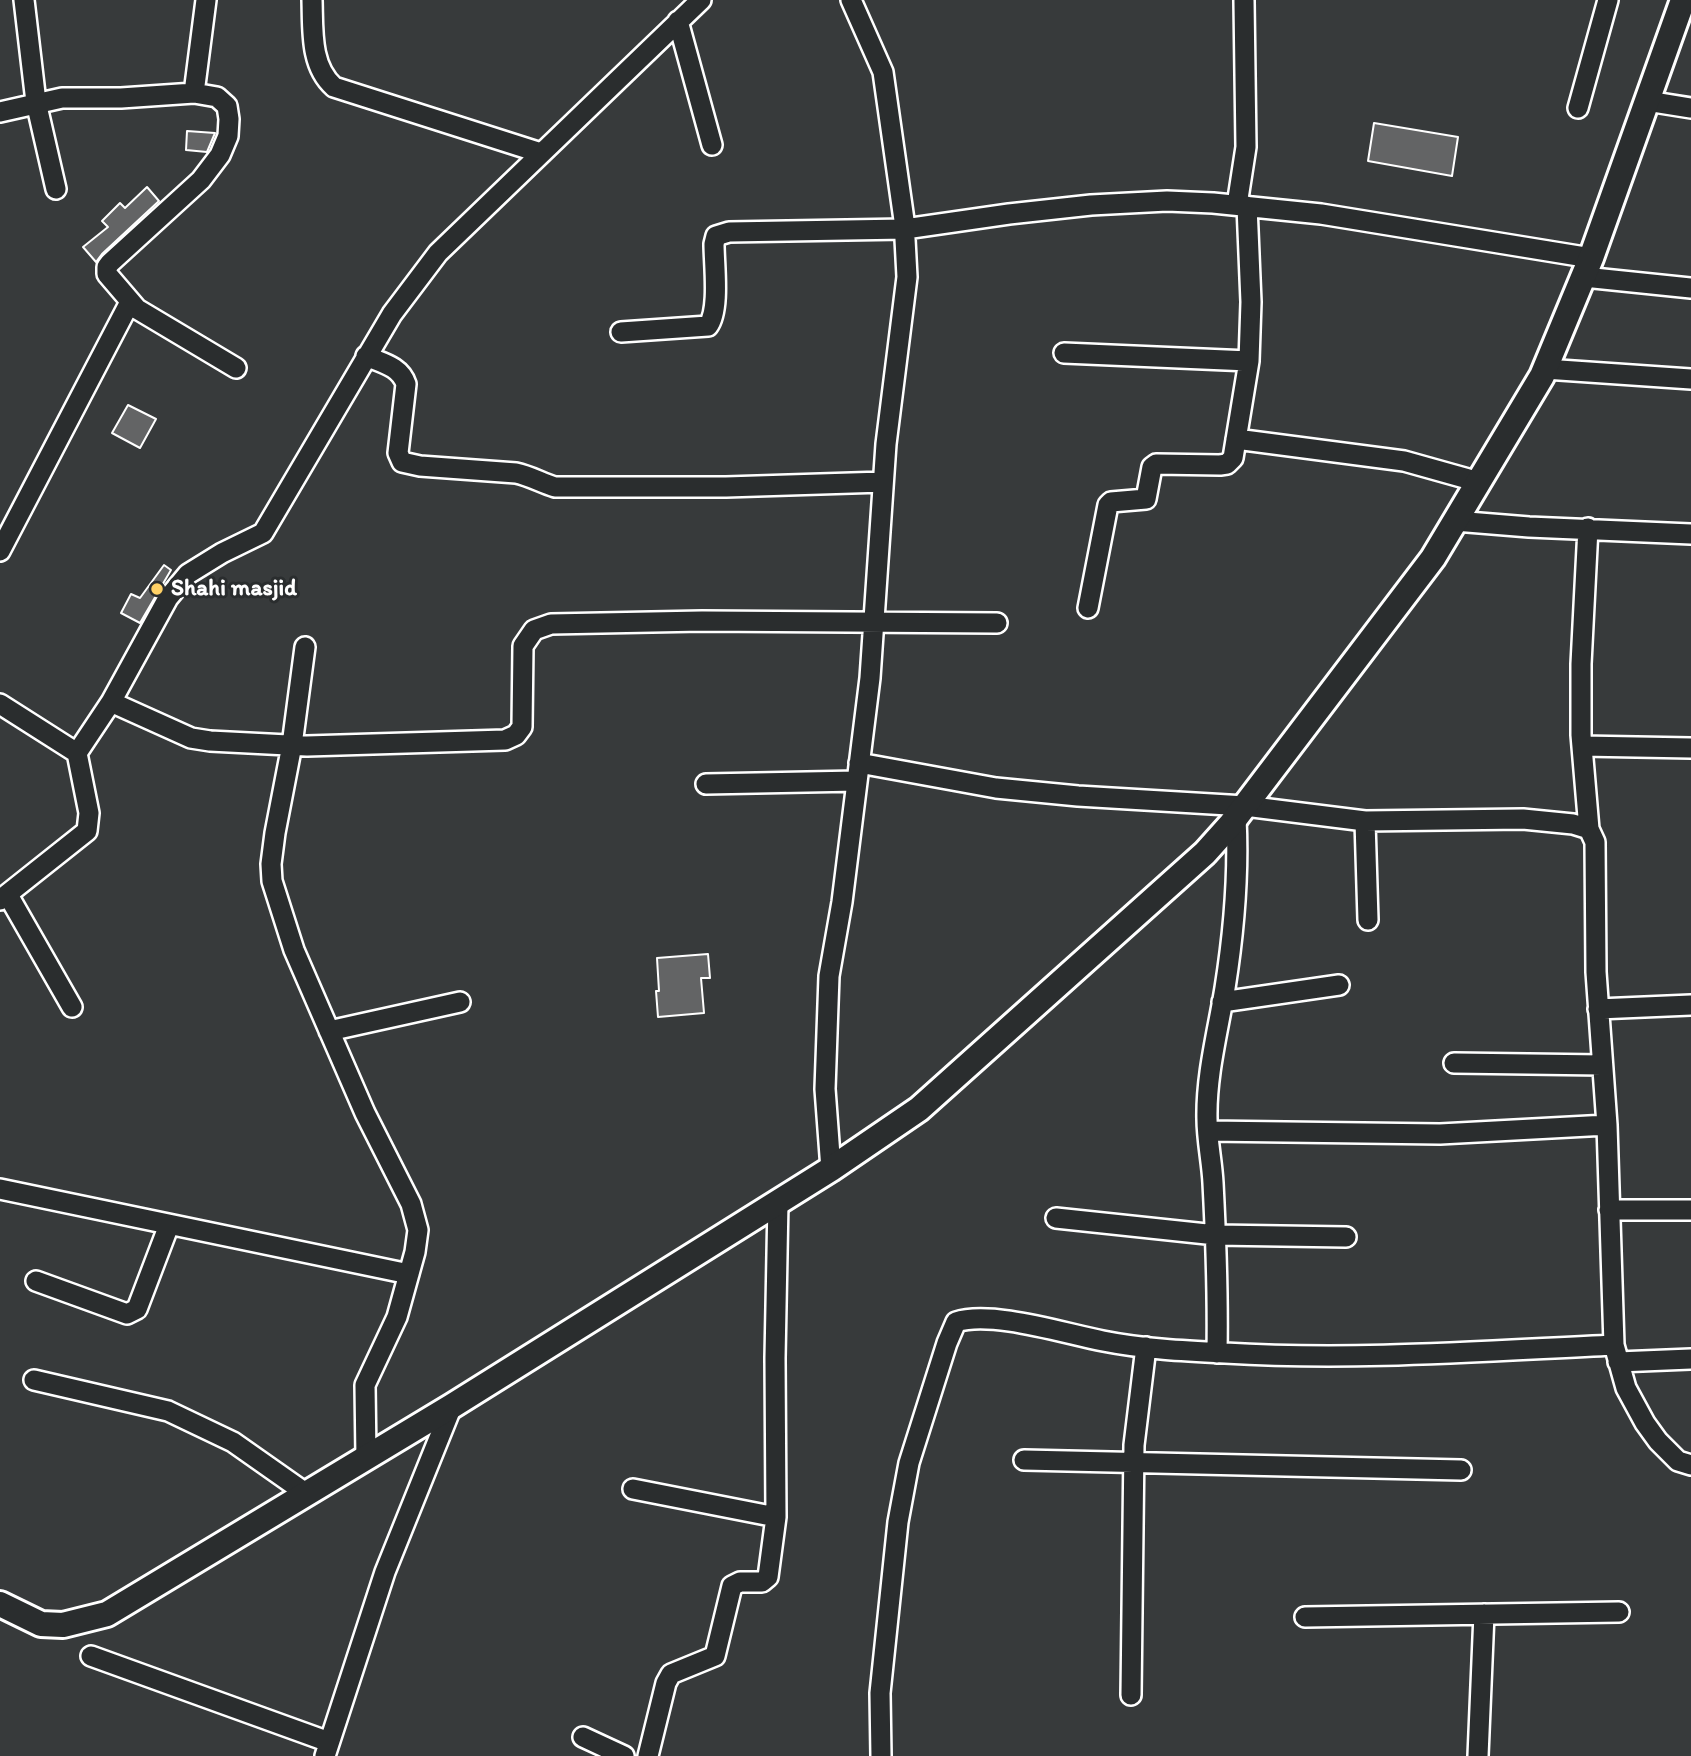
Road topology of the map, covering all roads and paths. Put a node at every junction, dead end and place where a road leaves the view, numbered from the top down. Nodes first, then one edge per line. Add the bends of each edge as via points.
1 (24, 0) edge
2 (206, 0) edge
3 (312, 0) edge
4 (701, 0) edge
5 (851, 0) edge
6 (1608, 0) edge
7 (1683, 0) edge
8 (1244, 1) edge
9 (678, 21) junction
10 (194, 93) junction
11 (1647, 101) junction
12 (36, 102) junction
13 (1578, 107) dead end
14 (1691, 108) edge
15 (0, 112) edge
16 (712, 145) dead end
17 (541, 153) junction
18 (56, 189) dead end
19 (1242, 206) junction
20 (905, 229) junction
21 (1588, 267) junction
22 (1691, 288) edge
23 (130, 302) junction
24 (621, 332) dead end
25 (1064, 353) dead end
26 (366, 356) junction
27 (1249, 361) junction
28 (236, 368) dead end
29 (1545, 369) junction
30 (1691, 379) edge
31 (1236, 439) junction
32 (883, 482) junction
33 (1479, 482) junction
34 (1455, 521) junction
35 (1588, 528) junction
36 (1691, 534) edge
37 (0, 551) edge
38 (1087, 608) dead end
39 (874, 623) junction
40 (997, 623) dead end
41 (305, 647) dead end
42 (111, 702) junction
43 (0, 704) edge
44 (292, 745) junction
45 (1582, 746) junction
46 (1691, 748) edge
47 (78, 753) junction
48 (858, 772) junction
49 (706, 784) dead end
50 (1240, 812) junction
51 (1365, 821) junction
52 (1589, 829) junction
53 (4, 897) edge
54 (1368, 920) dead end
55 (1339, 985) dead end
56 (460, 1002) dead end
57 (1222, 1002) junction
58 (1691, 1005) edge
59 (72, 1007) dead end
60 (1598, 1009) junction
61 (329, 1031) junction
62 (1454, 1063) dead end
63 (1602, 1065) junction
64 (1607, 1125) junction
65 (1208, 1131) junction
66 (831, 1169) junction
67 (0, 1189) edge
68 (778, 1202) junction
69 (1609, 1210) junction
70 (1691, 1210) edge
71 (1056, 1218) dead end
72 (169, 1225) junction
73 (1216, 1235) junction
74 (1346, 1237) dead end
75 (409, 1274) junction
76 (36, 1281) dead end
77 (1146, 1347) junction
78 (1217, 1353) junction
79 (1616, 1353) junction
80 (1691, 1359) edge
81 (34, 1380) dead end
82 (452, 1406) junction
83 (366, 1458) junction
84 (1024, 1460) dead end
85 (1134, 1462) junction
86 (1691, 1465) edge
87 (1461, 1470) dead end
88 (633, 1489) dead end
89 (307, 1494) junction
90 (776, 1517) junction
91 (0, 1604) edge
92 (1619, 1612) dead end
93 (1484, 1614) junction
94 (1305, 1617) dead end
95 (92, 1656) dead end
96 (1131, 1695) dead end
97 (583, 1737) dead end
98 (327, 1749) edge
99 (624, 1756) edge
100 (648, 1756) edge
101 (881, 1756) edge
102 (1478, 1756) edge

1 - 12 street
2 - 10 street
3 - 17 street via 317,66 334,87
4 - 9 street
5 - 20 street via 883,72
6 - 13 street
7 - 11 main road
8 - 19 street
9 - 16 street
9 - 17 street
10 - 12 street
10 - 23 street via 217,97 227,106 228,136 201,180 107,267 107,274
11 - 14 street
11 - 21 main road
12 - 15 street
12 - 18 street
17 - 26 street via 438,253
19 - 20 street via 1167,201 1091,205
19 - 21 street via 1321,214
19 - 27 street via 1251,303
20 - 24 street via 729,232 716,236 713,320 708,326
20 - 32 street via 907,277
21 - 22 street
21 - 29 main road
23 - 28 street
23 - 37 street
25 - 27 street
26 - 32 street via 403,374 406,384 398,453 402,462 516,473 555,487
26 - 42 street via 263,533 188,574 168,598
27 - 31 street
29 - 30 street
29 - 33 main road
31 - 33 street via 1404,461
31 - 38 street via 1233,458 1227,464 1156,464 1146,499 1117,500 1108,505
32 - 39 street
33 - 34 main road
34 - 35 street
34 - 50 main road via 1433,558
35 - 36 street
35 - 45 street
39 - 40 street
39 - 44 street via 551,624 534,630 523,646 522,727 516,735 505,740
39 - 48 street
41 - 44 street
42 - 44 street via 191,738
42 - 47 street
43 - 47 street
44 - 61 street via 275,833 272,881 294,950
45 - 46 street
45 - 52 street
47 - 53 street via 89,813 87,831
48 - 49 street
48 - 50 street
48 - 66 street via 829,976 825,1088
50 - 51 street
50 - 57 street via 1236,903
50 - 66 main road via 1205,853 919,1109
51 - 52 street via 1523,819
51 - 54 street
52 - 60 street via 1595,842
53 - 59 street
55 - 57 street
56 - 61 street
57 - 65 street via 1212,1050
58 - 60 street
60 - 63 street
61 - 75 street via 411,1203 418,1230
62 - 63 street
63 - 64 street
64 - 65 street via 1440,1134
64 - 69 street
65 - 73 street
66 - 68 main road
67 - 72 street
68 - 82 main road
68 - 90 street
69 - 70 street
69 - 79 street
71 - 73 street
72 - 75 street
72 - 76 street via 132,1313
73 - 74 street
73 - 78 street
75 - 83 street via 397,1317 365,1385
77 - 78 street
77 - 85 street
77 - 101 street via 1039,1326 983,1319 956,1322 909,1463 898,1522 880,1693
78 - 79 street via 1284,1357
79 - 80 street
79 - 86 street via 1626,1388 1658,1441 1678,1461
81 - 89 street via 168,1411 233,1441
82 - 83 main road
82 - 98 street via 385,1572
83 - 89 main road
84 - 85 street
85 - 87 street
85 - 96 street
88 - 90 street
89 - 91 main road via 107,1614 63,1626 41,1624
90 - 100 street via 768,1577 732,1586 718,1652 671,1674
92 - 93 street
93 - 94 street
93 - 102 street
95 - 98 street
97 - 99 street

